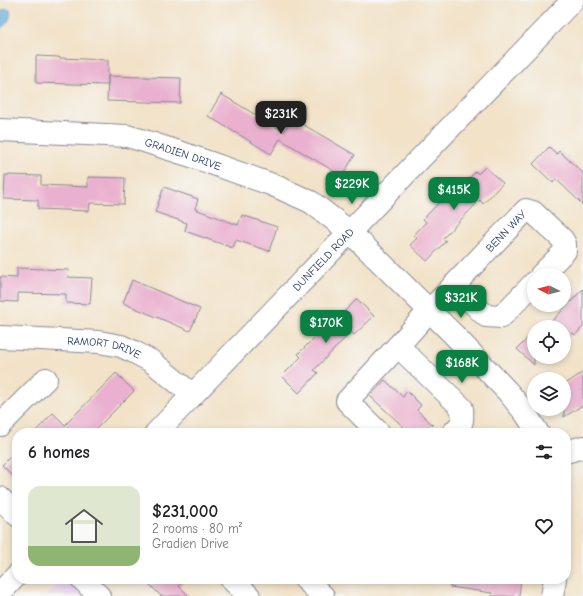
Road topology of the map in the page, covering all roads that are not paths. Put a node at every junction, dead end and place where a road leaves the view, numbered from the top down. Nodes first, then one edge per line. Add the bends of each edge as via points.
1 (573, 0) edge
2 (0, 130) edge
3 (350, 232) junction
4 (549, 268) edge
5 (454, 285) junction
6 (527, 290) edge
7 (429, 311) junction
8 (0, 337) edge
9 (398, 346) junction
10 (46, 378) dead end
11 (193, 395) junction
12 (0, 425) edge
13 (161, 428) edge
14 (374, 428) edge
15 (459, 428) edge
16 (535, 428) edge
17 (583, 447) edge
18 (571, 451) edge
19 (0, 498) edge
20 (12, 510) edge
21 (12, 580) edge
22 (87, 584) edge
23 (236, 584) edge
24 (310, 584) edge
25 (554, 584) edge
26 (0, 593) edge
27 (99, 596) edge
28 (248, 596) edge
29 (323, 596) edge
30 (552, 596) edge

1 - 3 street, DUNFIELD ROAD
2 - 3 street, GRADIEN DRIVE via 127,136 141,140 266,183 311,202
3 - 7 street, GRADIEN DRIVE
3 - 11 street, DUNFIELD ROAD
4 - 5 street, BENN WAY via 565,251 565,244 533,212 526,210
5 - 6 street via 486,316 501,317
5 - 7 street, BENN WAY
7 - 9 street, BENN WAY
7 - 16 street, GRADIEN DRIVE via 508,392
8 - 11 street, RAMORT DRIVE via 99,342 121,346 151,361
9 - 14 street, BENN WAY via 347,401
9 - 15 street via 462,408 463,418
10 - 12 street
11 - 13 street, DUNFIELD ROAD
17 - 18 street
19 - 20 street
21 - 26 street
22 - 27 street
23 - 28 street
24 - 29 street
25 - 30 street

